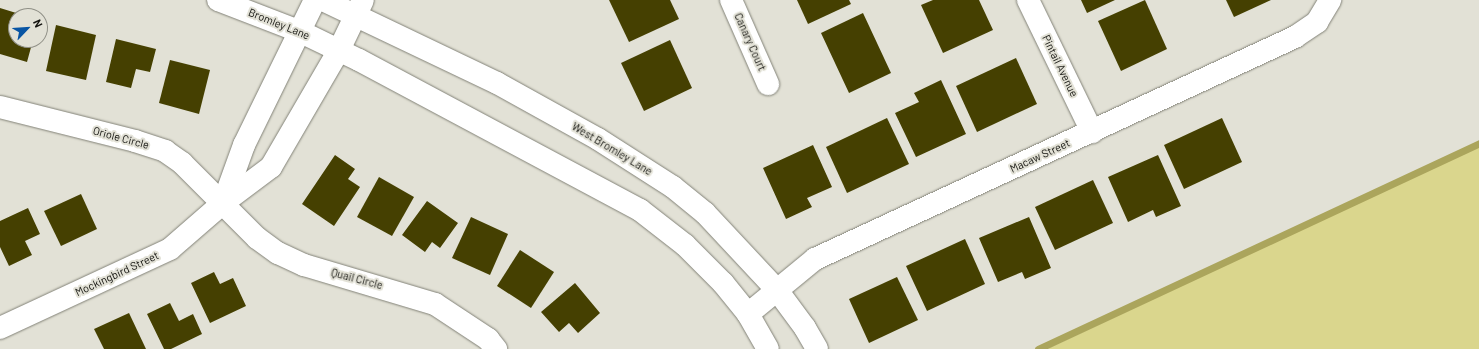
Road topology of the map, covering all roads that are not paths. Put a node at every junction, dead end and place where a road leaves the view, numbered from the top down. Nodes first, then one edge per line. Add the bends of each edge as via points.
1 (218, 0) edge
2 (315, 0) edge
3 (323, 0) edge
4 (731, 0) edge
5 (1028, 0) edge
6 (1330, 0) edge
7 (359, 8) edge
8 (301, 32) junction
9 (339, 50) junction
10 (768, 84) dead end
11 (0, 107) edge
12 (1092, 132) junction
13 (223, 203) junction
14 (777, 290) junction
15 (748, 314) junction
16 (0, 328) edge
17 (496, 349) edge
18 (768, 349) edge
19 (817, 349) edge

1 - 8 street, Bromley Lane
2 - 8 street, Mockingbird Street
3 - 7 street
4 - 10 street, Canary Court
5 - 12 street, Pintail Avenue
6 - 12 street, Macaw Street via 1317,22 1295,37
7 - 9 street, Mockingbird Street
7 - 14 street, West Bromley Lane via 641,165 705,213
8 - 9 street, Bromley Lane
8 - 13 street, Mockingbird Street via 244,145
9 - 13 street, Mockingbird Street via 272,167
9 - 15 street via 466,115 640,210 685,245 723,283
11 - 13 street, Oriole Circle via 165,151 182,163
12 - 14 street, Macaw Street via 815,259
13 - 16 street, Mockingbird Street via 170,249
13 - 17 street, Quail Circle via 258,238 278,253 304,265 436,304 476,330
14 - 15 street, Macaw Street
14 - 19 street, West Bromley Lane
15 - 18 street

